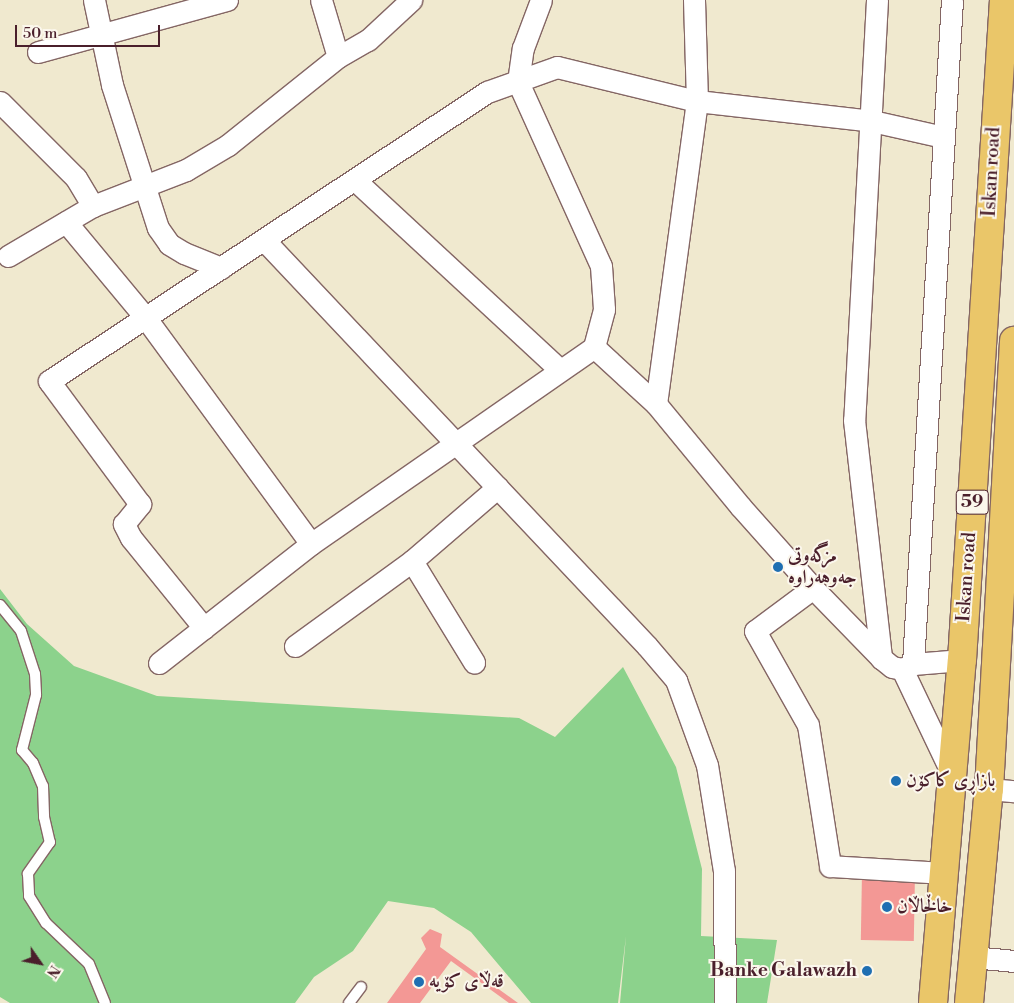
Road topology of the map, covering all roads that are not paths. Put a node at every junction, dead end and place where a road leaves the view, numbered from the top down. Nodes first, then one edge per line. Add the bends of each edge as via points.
1 (94, 0) edge
2 (227, 0) edge
3 (321, 0) edge
4 (411, 0) edge
5 (541, 0) edge
6 (694, 0) edge
7 (877, 0) edge
8 (952, 0) edge
9 (1004, 0) edge
10 (101, 34) junction
11 (38, 52) dead end
12 (1007, 52) edge
13 (338, 57) junction
14 (518, 82) junction
15 (697, 101) junction
16 (0, 102) edge
17 (872, 121) junction
18 (943, 137) junction
19 (356, 181) junction
20 (144, 186) junction
21 (93, 206) junction
22 (66, 222) junction
23 (264, 240) junction
24 (8, 256) dead end
25 (221, 268) junction
26 (145, 317) junction
27 (1014, 341) edge
28 (594, 347) junction
29 (559, 369) junction
30 (656, 404) junction
31 (456, 443) junction
32 (498, 487) junction
33 (1010, 518) edge
34 (311, 544) junction
35 (412, 561) junction
36 (813, 588) junction
37 (0, 605) edge
38 (204, 628) junction
39 (294, 646) dead end
40 (881, 658) junction
41 (962, 660) junction
42 (474, 662) dead end
43 (159, 663) dead end
44 (907, 667) junction
45 (953, 776) junction
46 (1002, 790) edge
47 (946, 873) junction
48 (972, 957) junction
49 (1014, 961) edge
50 (361, 987) dead end
51 (105, 1003) edge
52 (349, 1003) edge
53 (725, 1003) edge
54 (933, 1003) edge
55 (969, 1003) edge

1 - 10 street
2 - 10 street
3 - 13 street
4 - 13 street via 368,40
5 - 14 street via 523,48
6 - 15 street
7 - 17 street
8 - 18 street
9 - 12 main road, Iskan road / 59
10 - 11 street
10 - 20 street via 112,84
12 - 41 main road, Iskan road / 59
13 - 20 street via 228,145 186,170
14 - 15 street via 557,67
14 - 19 street via 486,92
14 - 28 street via 601,266 604,309
15 - 17 street
15 - 30 street
16 - 21 street via 76,178
17 - 18 street
17 - 40 street via 854,420
18 - 44 street
19 - 23 street
19 - 29 street
20 - 21 street
20 - 25 street via 158,228 170,244
21 - 22 street
22 - 24 street
22 - 26 street
23 - 25 street
23 - 31 street
25 - 26 street
26 - 34 street
26 - 38 street via 49,381 140,504 124,524 131,538
27 - 33 main road, Iskan road / 59
28 - 29 street
28 - 30 street
29 - 31 street
30 - 36 street
31 - 32 street
31 - 34 street
32 - 35 street
32 - 53 street via 676,680 707,765 724,871
33 - 46 main road, Iskan road / 59
34 - 38 street
35 - 39 street
35 - 42 street
36 - 40 street
36 - 47 street via 755,631 808,725 830,866
37 - 51 lane via 21,631 35,674 36,695 22,750 33,763 43,786 44,817 50,842 28,874 29,896 46,923 89,964
38 - 43 street
40 - 44 street via 892,667
41 - 44 street
41 - 45 main road, Iskan road / 59
44 - 45 street
45 - 47 main road, Iskan road / 59
46 - 48 main road, Iskan road / 59
47 - 54 main road, Iskan road / 59
48 - 49 street
48 - 55 main road, Iskan road / 59
50 - 52 lane

